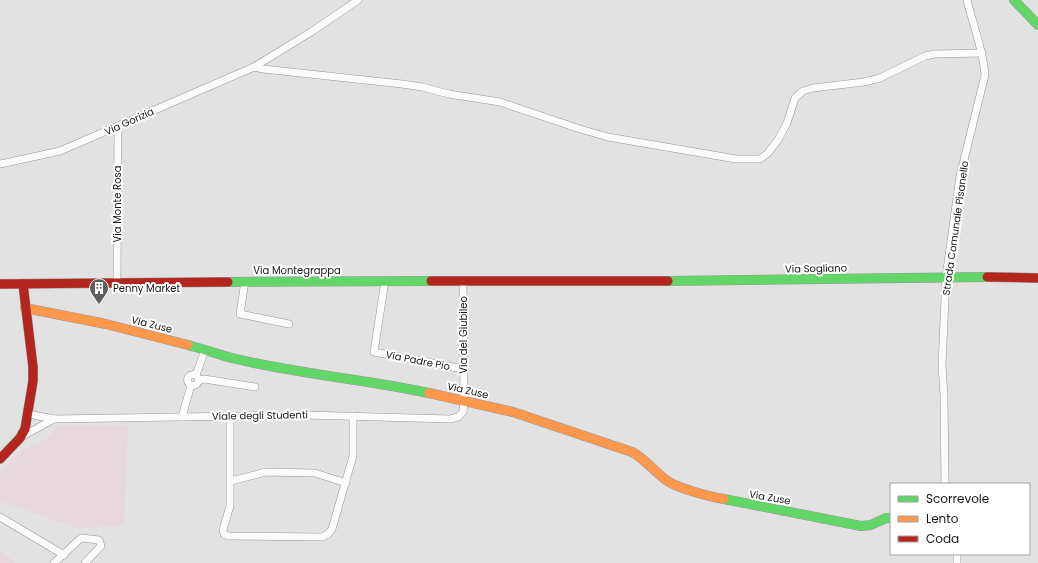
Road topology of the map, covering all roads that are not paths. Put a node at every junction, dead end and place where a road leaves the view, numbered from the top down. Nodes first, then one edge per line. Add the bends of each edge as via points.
1 (358, 0) edge
2 (967, 0) edge
3 (1014, 0) edge
4 (1038, 24) edge
5 (982, 53) junction
6 (254, 67) junction
7 (118, 126) junction
8 (0, 164) edge
9 (946, 277) junction
10 (1038, 278) edge
11 (385, 281) junction
12 (463, 281) junction
13 (245, 282) junction
14 (594, 282) joint
15 (117, 283) junction
16 (0, 284) edge
17 (23, 284) junction
18 (25, 308) junction
19 (289, 324) dead end
20 (205, 350) junction
21 (463, 369) junction
22 (197, 377) junction
23 (255, 387) dead end
24 (464, 401) junction
25 (463, 412) joint
26 (28, 414) junction
27 (230, 416) junction
28 (353, 416) junction
29 (182, 417) junction
30 (54, 419) junction
31 (20, 438) junction
32 (0, 458) edge
33 (230, 481) junction
34 (346, 482) junction
35 (945, 483) edge
36 (0, 517) edge
37 (890, 518) edge
38 (64, 555) junction
39 (54, 563) edge
40 (85, 563) edge

1 - 6 street, Via Gorizia
2 - 5 street, Strada Comunale Pisanello
3 - 4 main road
5 - 6 street via 935,54 880,78 803,91 795,98 778,140 767,154 760,159 750,160 608,137 500,102 422,87
5 - 9 street, Strada Comunale Pisanello via 985,75 960,176
6 - 7 street, Via Gorizia
7 - 8 street, Via Gorizia via 60,151
7 - 15 street, Via Monte Rosa
9 - 10 main road, Via Sogliano
9 - 14 main road, Via Sogliano
9 - 35 street, Strada Comunale Pisanello via 942,365
11 - 12 main road, Via Montegrappa
11 - 13 main road, Via Montegrappa
11 - 21 street, Via Padre Pio via 374,352
12 - 14 main road, Via Montegrappa
12 - 21 street, Via del Giubileo
13 - 15 main road, Via Montegrappa
13 - 19 street via 240,314
15 - 17 main road, Via Montegrappa
16 - 17 main road, Via Montegrappa
17 - 18 main road
18 - 20 main road, Via Zuse via 106,324
18 - 26 main road via 33,367
20 - 22 street
20 - 24 main road, Via Zuse via 278,367 394,385
21 - 24 street, Via del Giubileo
22 - 23 street
22 - 29 street via 198,383 191,385
24 - 25 street, Via del Giubileo
24 - 37 main road, Via Zuse via 514,412 632,452 666,480 717,498 861,526
25 - 28 street, Viale degli Studenti via 458,417 450,419
26 - 30 street, Viale degli Studenti
26 - 31 main road
27 - 28 street, Viale degli Studenti
27 - 29 street, Viale degli Studenti
27 - 33 street
28 - 34 street via 353,456
29 - 30 street, Viale degli Studenti
30 - 31 street
31 - 32 main road
33 - 34 street via 266,472 315,473
33 - 34 street via 230,506 224,534 322,537 332,529
36 - 38 street
38 - 39 street
38 - 40 street via 81,538 100,540 101,546

